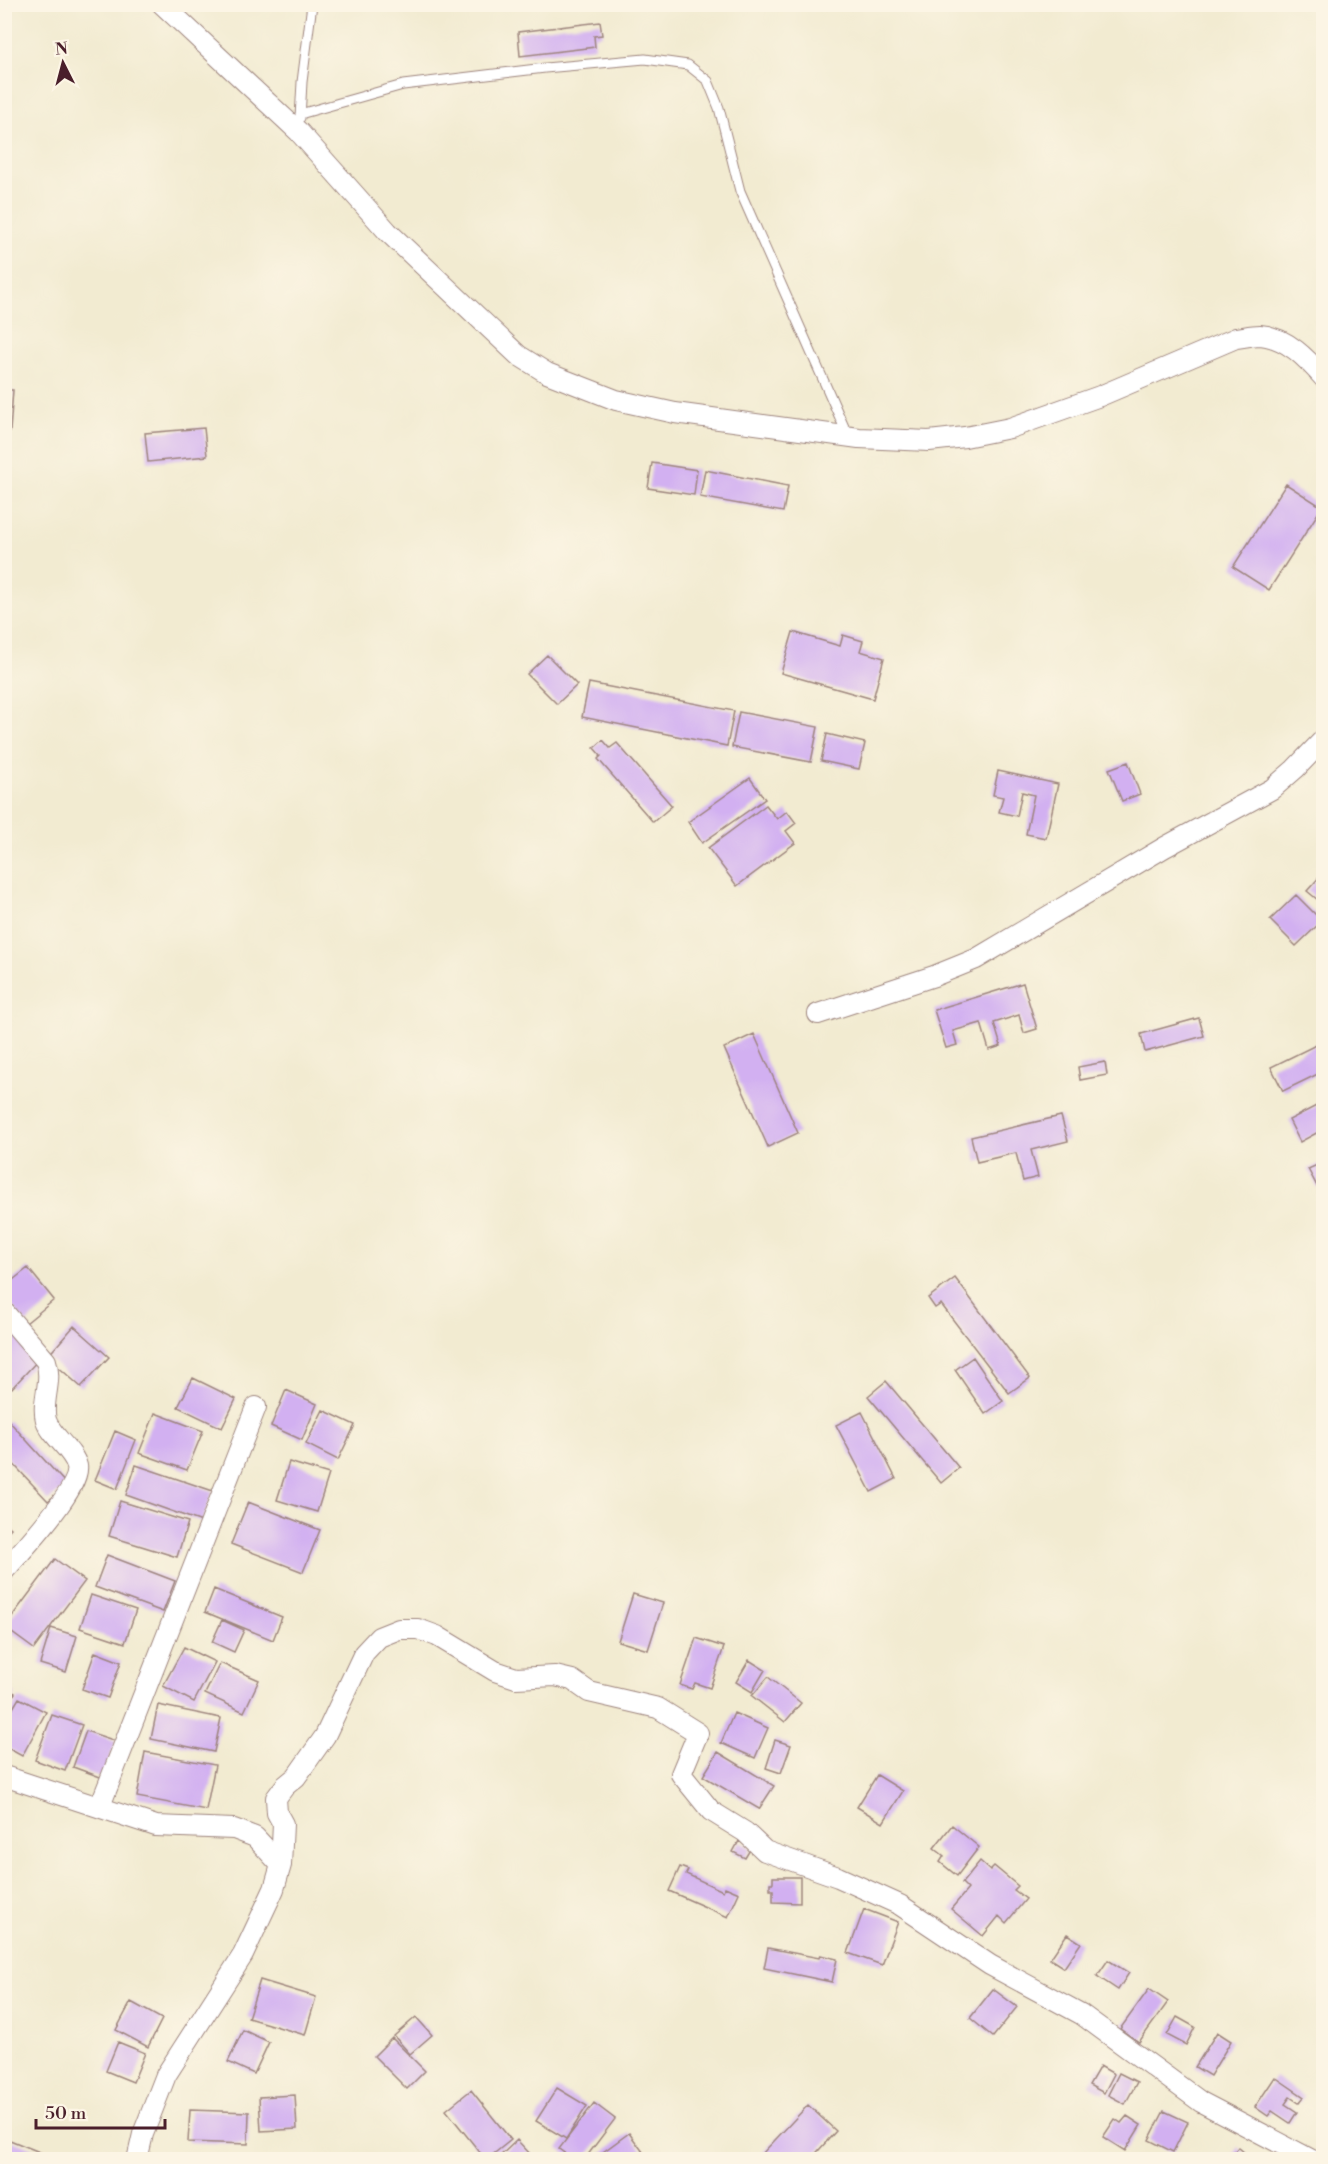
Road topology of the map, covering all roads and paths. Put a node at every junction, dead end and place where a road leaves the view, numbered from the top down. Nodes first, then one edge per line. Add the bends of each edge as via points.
1 (162, 4) edge
2 (312, 4) edge
3 (300, 123) junction
4 (1323, 378) edge
5 (848, 437) junction
6 (1323, 739) edge
7 (818, 1014) dead end
8 (4, 1312) edge
9 (256, 1407) dead end
10 (4, 1571) edge
11 (4, 1776) edge
12 (100, 1806) junction
13 (281, 1864) junction
14 (137, 2160) edge
15 (1312, 2160) edge

1 - 3 street
2 - 3 lane
3 - 5 street via 388,232 518,355 548,373 616,400 675,413
3 - 5 lane via 403,85 645,59 688,65 708,81 740,190
4 - 5 street via 1303,356 1279,339 1260,335 1236,338 1100,396 1001,430 929,441
6 - 7 street via 1272,789 976,959
8 - 10 street via 46,1361 50,1371 46,1420 77,1466 76,1478 56,1510
9 - 12 street
11 - 12 street
12 - 13 street via 156,1826 234,1829 255,1837
13 - 14 street via 274,1889 243,1955 166,2075
13 - 15 street via 283,1824 276,1798 325,1736 364,1653 379,1637 399,1629 418,1629 495,1671 516,1678 555,1676 572,1680 589,1692 658,1708 698,1733 681,1773 711,1811 745,1832 765,1851 900,1905 990,1965 1081,2014 1201,2102

